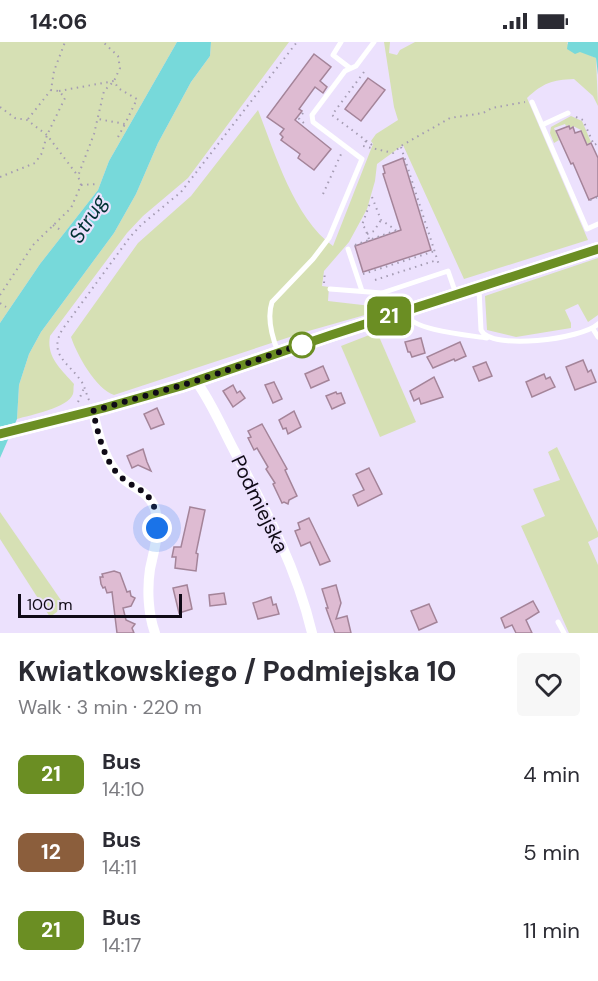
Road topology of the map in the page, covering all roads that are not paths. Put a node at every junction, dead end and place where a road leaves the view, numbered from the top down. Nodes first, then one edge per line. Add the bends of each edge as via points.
1 (341, 42) edge
2 (374, 42) edge
3 (350, 68) junction
4 (532, 102) road end
5 (568, 113) road end
6 (542, 125) junction
7 (597, 225) edge
8 (598, 232) edge
9 (348, 249) road end
10 (598, 249) edge
11 (479, 288) junction
12 (330, 289) dead end
13 (362, 291) junction
14 (382, 293) junction
15 (456, 295) junction
16 (404, 312) junction
17 (389, 316) junction
18 (596, 326) edge
19 (598, 337) edge
20 (492, 339) junction
21 (278, 353) junction
22 (196, 381) junction
23 (93, 411) junction
24 (0, 434) edge
25 (558, 622) dead end
26 (156, 633) edge
27 (312, 633) edge
28 (564, 633) edge

1 - 3 lane via 333,55
2 - 3 lane via 356,66
3 - 21 lane via 311,118 362,159 329,238 272,302 273,337
4 - 6 lane
5 - 6 lane
6 - 7 lane via 587,229
7 - 8 lane
9 - 13 lane
10 - 11 street
11 - 15 street
11 - 20 lane via 482,334
12 - 13 lane
13 - 14 lane
14 - 15 lane via 448,271
14 - 17 lane
15 - 16 street
16 - 17 street
16 - 20 lane via 406,318 424,327
17 - 21 street
18 - 19 lane
18 - 20 lane via 559,338
21 - 22 street
22 - 23 street
22 - 27 street, Podmiejska via 271,520
23 - 24 street
23 - 26 street via 112,466 119,476 144,492 155,507 157,528 149,587
25 - 28 lane

